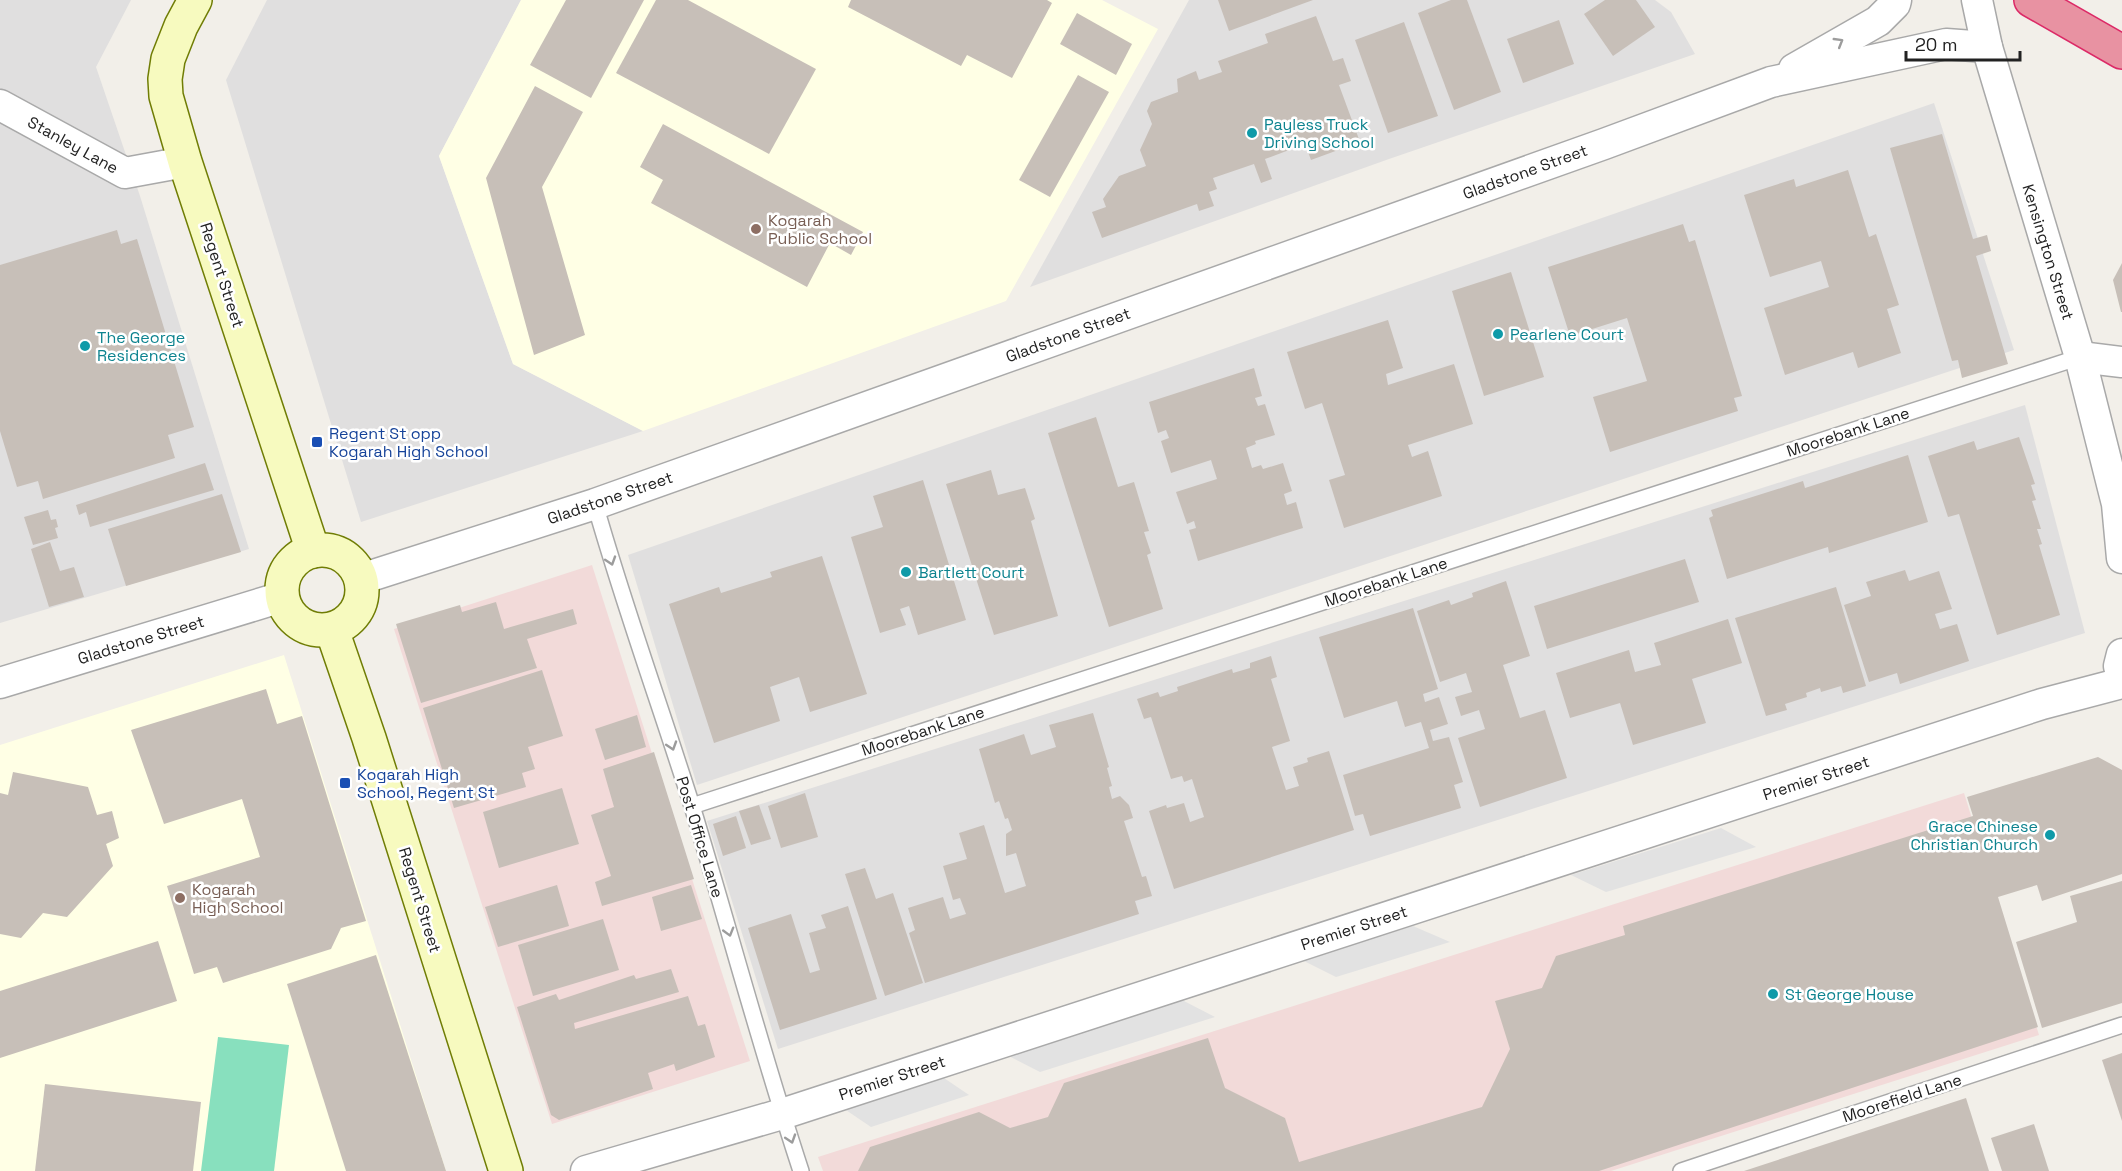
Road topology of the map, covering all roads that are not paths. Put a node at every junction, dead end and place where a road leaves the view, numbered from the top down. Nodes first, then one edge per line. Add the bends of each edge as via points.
1 (195, 0) edge
2 (1896, 0) edge
3 (1977, 0) edge
4 (2031, 0) edge
5 (1987, 47) junction
6 (2122, 52) edge
7 (1771, 82) junction
8 (0, 105) edge
9 (185, 162) junction
10 (2080, 357) junction
11 (2122, 362) edge
12 (595, 504) junction
13 (2120, 509) edge
14 (313, 551) junction
15 (2122, 558) edge
16 (361, 579) junction
17 (282, 597) junction
18 (332, 630) junction
19 (2122, 654) edge
20 (2122, 678) edge
21 (2122, 682) edge
22 (0, 683) edge
23 (692, 806) junction
24 (2122, 1025) edge
25 (782, 1114) junction
26 (506, 1171) edge
27 (586, 1171) edge
28 (801, 1171) edge
29 (1681, 1171) edge

1 - 9 main road, Regent Street via 172,46 165,79 166,96
7 -> 2 street, Gladstone Street via 1878,21
3 - 5 street, Kensington Street
4 - 6 highway
5 - 7 street, Gladstone Street via 1946,44
5 - 10 street, Kensington Street
7 - 12 street, Gladstone Street
8 - 9 street, Stanley Lane via 125,173
9 - 14 main road, Regent Street
10 - 11 street
10 - 13 street, Kensington Street
10 - 23 lane, Moorebank Lane
12 - 16 street, Gladstone Street
12 -> 23 lane, Post Office Lane
13 - 15 street, Kensington Street
14 - 16 main road via 337,552 348,558
14 - 17 main road via 302,555 285,573
16 - 18 main road via 361,598 353,616
17 - 18 main road via 294,620 319,631
17 - 22 street, Gladstone Street
18 - 26 main road, Regent Street
19 - 20 street
21 - 25 street, Premier Street via 2042,704
23 -> 25 lane, Post Office Lane
24 - 29 lane, Moorefield Lane
25 - 27 street, Premier Street
25 -> 28 lane, Post Office Lane

